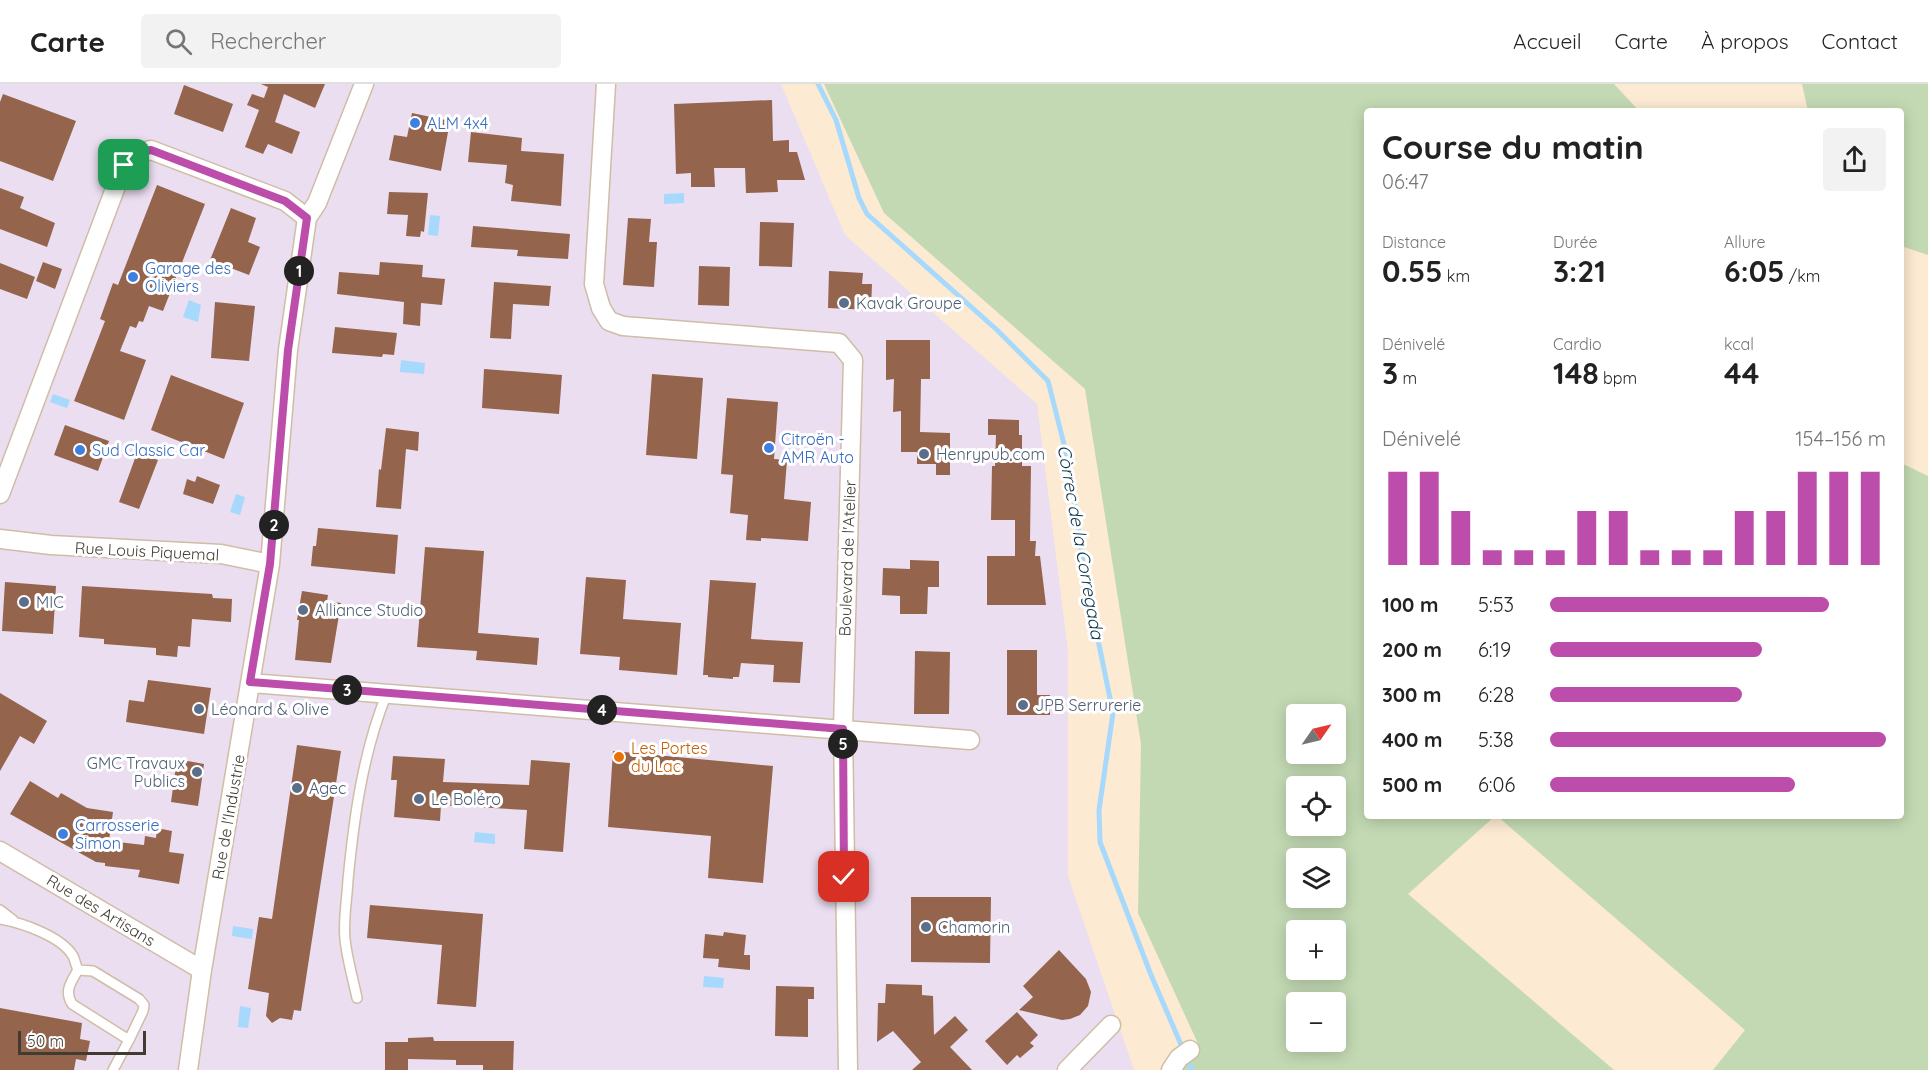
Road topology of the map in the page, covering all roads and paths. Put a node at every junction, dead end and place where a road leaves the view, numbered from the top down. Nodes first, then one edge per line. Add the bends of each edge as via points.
1 (364, 84) edge
2 (606, 84) edge
3 (307, 218) junction
4 (0, 494) edge
5 (0, 539) edge
6 (270, 564) junction
7 (250, 682) junction
8 (387, 693) junction
9 (843, 729) junction
10 (970, 740) dead end
11 (0, 851) edge
12 (0, 910) edge
13 (0, 919) edge
14 (15, 922) junction
15 (78, 970) junction
16 (202, 970) junction
17 (357, 998) dead end
18 (1111, 1025) dead end
19 (129, 1040) junction
20 (113, 1070) edge
21 (188, 1070) edge
22 (848, 1070) edge
23 (1067, 1070) edge

1 - 3 street via 317,203
2 - 9 street, Boulevard de l'Atelier via 594,284 609,321 623,326 839,343 854,360
3 - 4 street via 285,201 151,150 136,153 124,165
3 - 6 street via 288,350
5 - 6 street, Rue Louis Piquemal via 221,554
6 - 7 street, Rue de l'Industrie
7 - 8 street
7 - 16 street, Rue de l'Industrie
8 - 9 street
8 - 17 lane via 366,759 351,853 345,940
9 - 10 street
9 - 22 street, Boulevard de l'Atelier
11 - 16 street, Rue des Artisans
12 - 14 lane
13 - 14 lane
14 - 15 lane via 54,939 72,955
15 - 19 lane via 68,985 67,997 72,1004
15 - 19 lane via 93,971 144,1005
16 - 21 street, Rue de l'Industrie
18 - 23 street
19 - 20 lane

